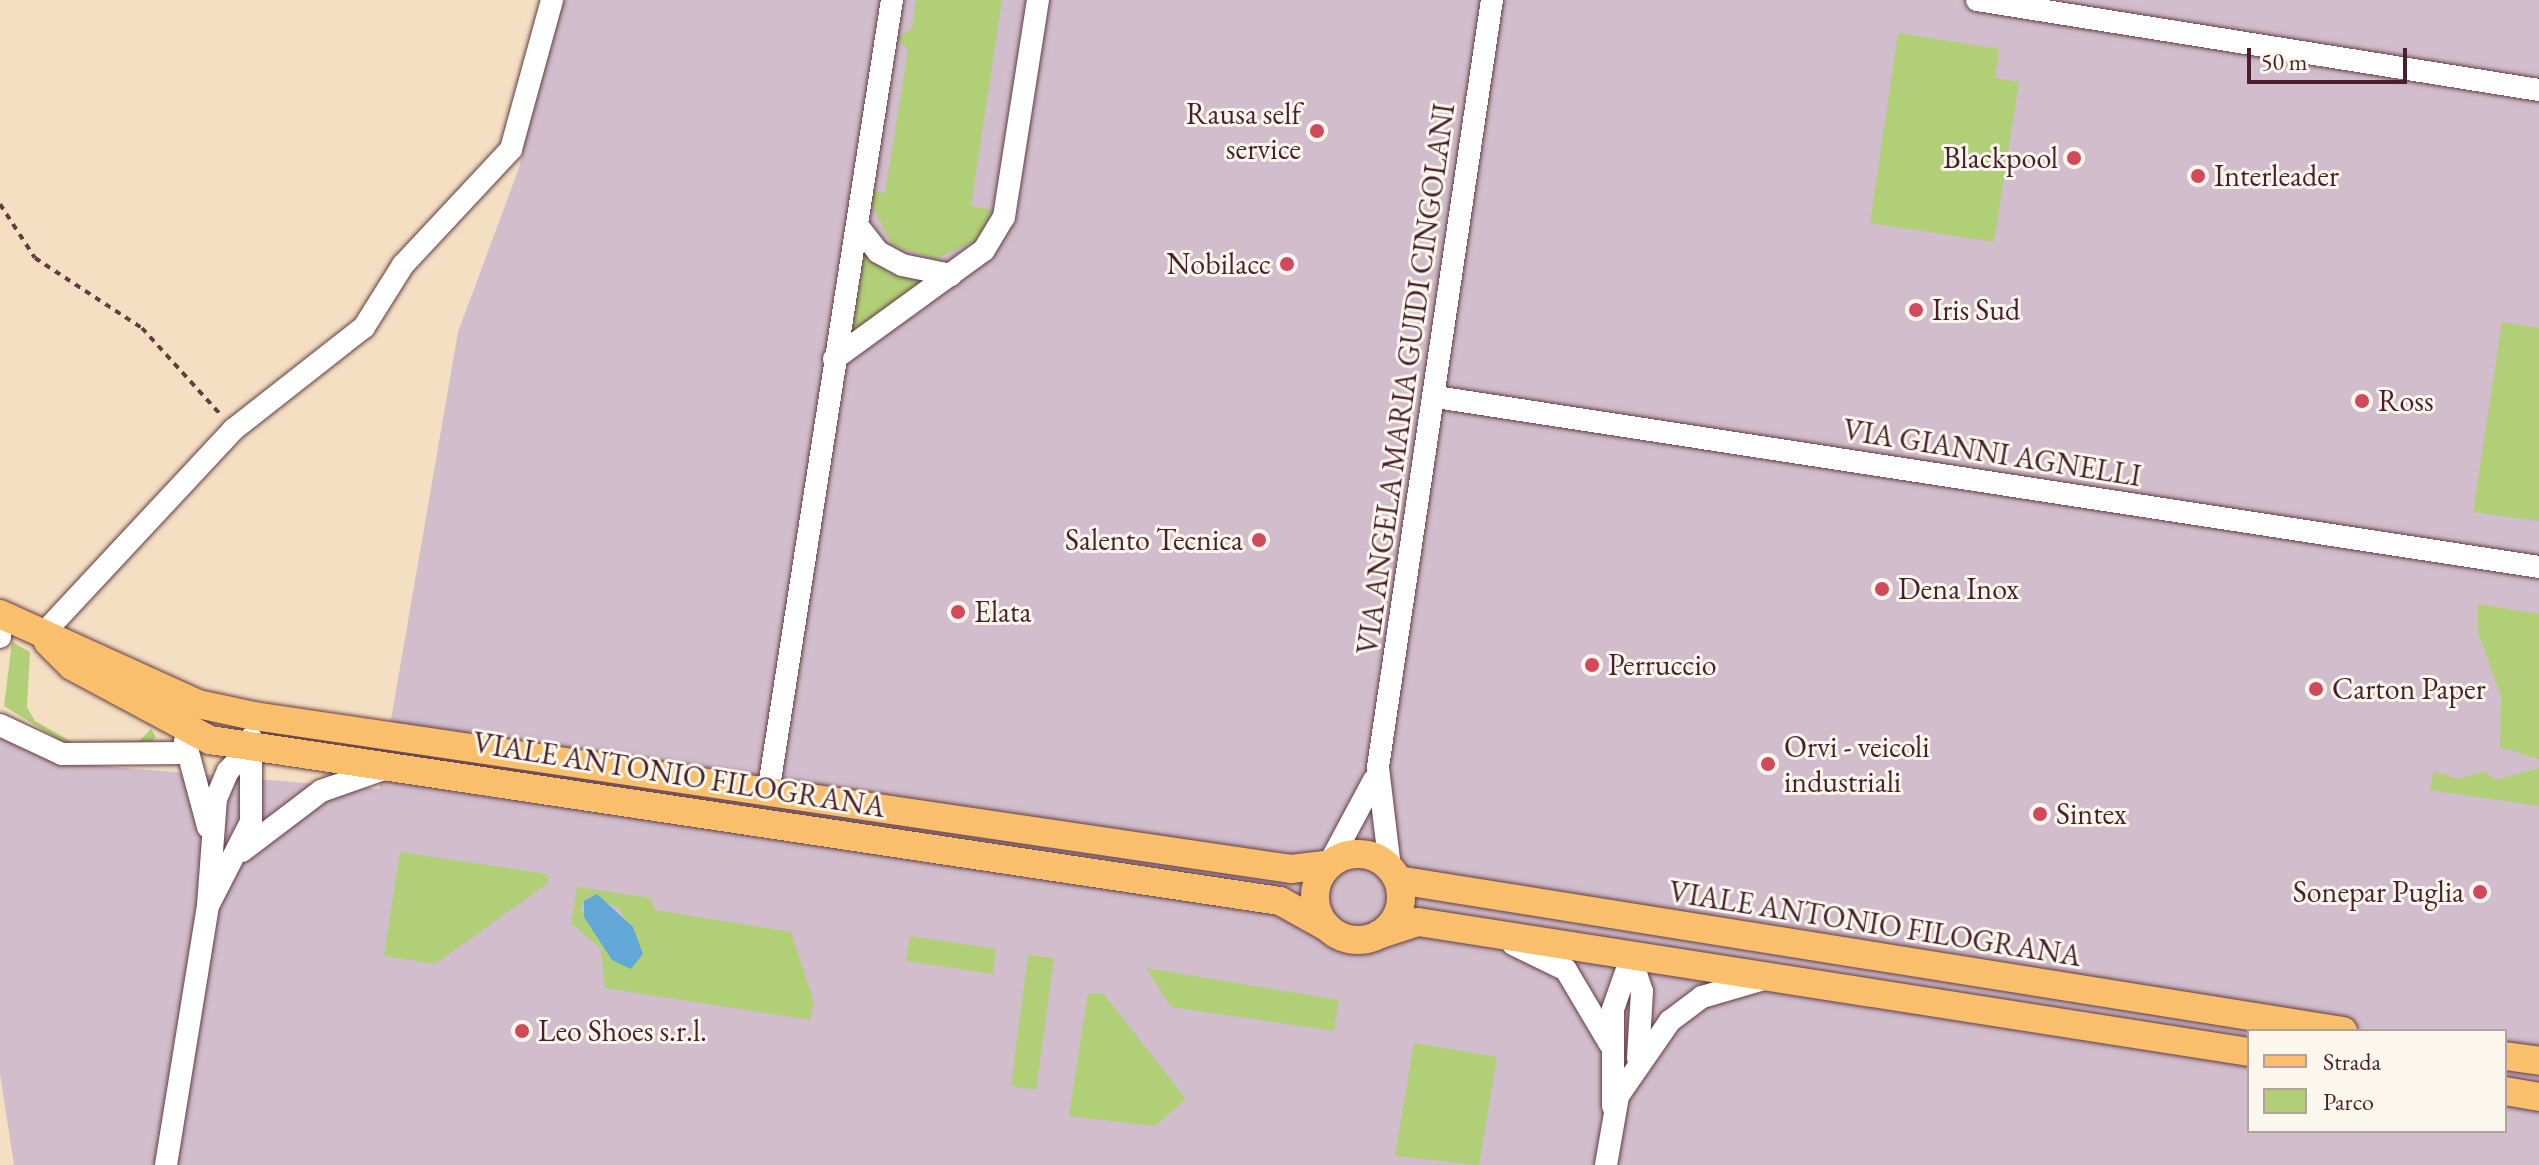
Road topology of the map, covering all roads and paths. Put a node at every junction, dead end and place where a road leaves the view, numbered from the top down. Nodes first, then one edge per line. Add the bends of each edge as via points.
1 (552, 0) edge
2 (892, 0) edge
3 (1038, 0) edge
4 (1492, 0) edge
5 (1977, 0) edge
6 (2539, 90) edge
7 (0, 204) edge
8 (857, 225) junction
9 (951, 275) junction
10 (834, 359) junction
11 (1436, 397) junction
12 (234, 429) junction
13 (2539, 567) edge
14 (0, 614) edge
15 (41, 636) junction
16 (0, 637) edge
17 (254, 716) junction
18 (0, 725) edge
19 (190, 728) junction
20 (250, 748) junction
21 (398, 764) junction
22 (1378, 767) junction
23 (769, 787) junction
24 (861, 800) junction
25 (211, 836) junction
26 (855, 838) junction
27 (241, 852) junction
28 (1329, 864) junction
29 (1394, 874) junction
30 (208, 905) junction
31 (1638, 922) junction
32 (1327, 927) junction
33 (1378, 935) junction
34 (1493, 935) junction
35 (1631, 958) junction
36 (1766, 978) junction
37 (2330, 1029) edge
38 (1610, 1044) junction
39 (2247, 1052) edge
40 (2507, 1056) edge
41 (1638, 1060) junction
42 (2539, 1061) edge
43 (2507, 1091) edge
44 (2539, 1097) edge
45 (1613, 1119) junction
46 (166, 1165) edge
47 (1606, 1165) edge

1 - 12 street via 511,149 403,265 364,327
2 - 8 street
3 - 9 street via 1004,217 984,250
4 - 11 street, VIA ANGELA MARIA GUIDI CINGOLANI
5 - 6 street
7 - 12 path via 35,258 142,328
8 - 9 street via 878,252 902,265
8 - 10 street
9 - 10 street
10 - 23 street
11 - 13 street, VIA GIANNI AGNELLI
11 - 22 street, VIA ANGELA MARIA GUIDI CINGOLANI
12 - 15 street
14 - 15 main road, VIALE ANTONIO FILOGRANA
14 - 16 street
15 - 19 main road, VIALE ANTONIO FILOGRANA via 72,666
17 - 19 main road, VIALE ANTONIO FILOGRANA
17 - 20 street
17 - 23 main road, VIALE ANTONIO FILOGRANA
18 - 19 street via 62,754
19 - 20 main road, VIALE ANTONIO FILOGRANA
19 - 25 street
20 - 21 main road, VIALE ANTONIO FILOGRANA
20 - 25 street via 228,771
20 - 27 street via 256,792
21 - 26 main road, VIALE ANTONIO FILOGRANA
21 - 27 street via 321,791
22 - 28 street
22 - 29 street
23 - 24 main road, VIALE ANTONIO FILOGRANA
24 - 26 street
24 - 28 main road, VIALE ANTONIO FILOGRANA via 1291,869
25 - 30 street
26 - 32 main road, VIALE ANTONIO FILOGRANA via 1280,901
27 - 30 street
28 - 29 main road via 1354,853
28 - 32 main road via 1315,902
29 - 31 main road, VIALE ANTONIO FILOGRANA
29 - 33 main road via 1400,905
30 - 46 street
31 - 35 main road
31 - 37 main road, VIALE ANTONIO FILOGRANA
32 - 33 main road via 1351,940
33 - 34 main road via 1406,922
34 - 35 main road
34 - 38 street via 1566,970
35 - 36 main road
35 - 38 street via 1613,1009
35 - 41 street via 1642,991
36 - 39 main road
36 - 41 street via 1702,997
38 - 45 street
40 - 42 main road
41 - 45 street
43 - 44 main road
45 - 47 street

